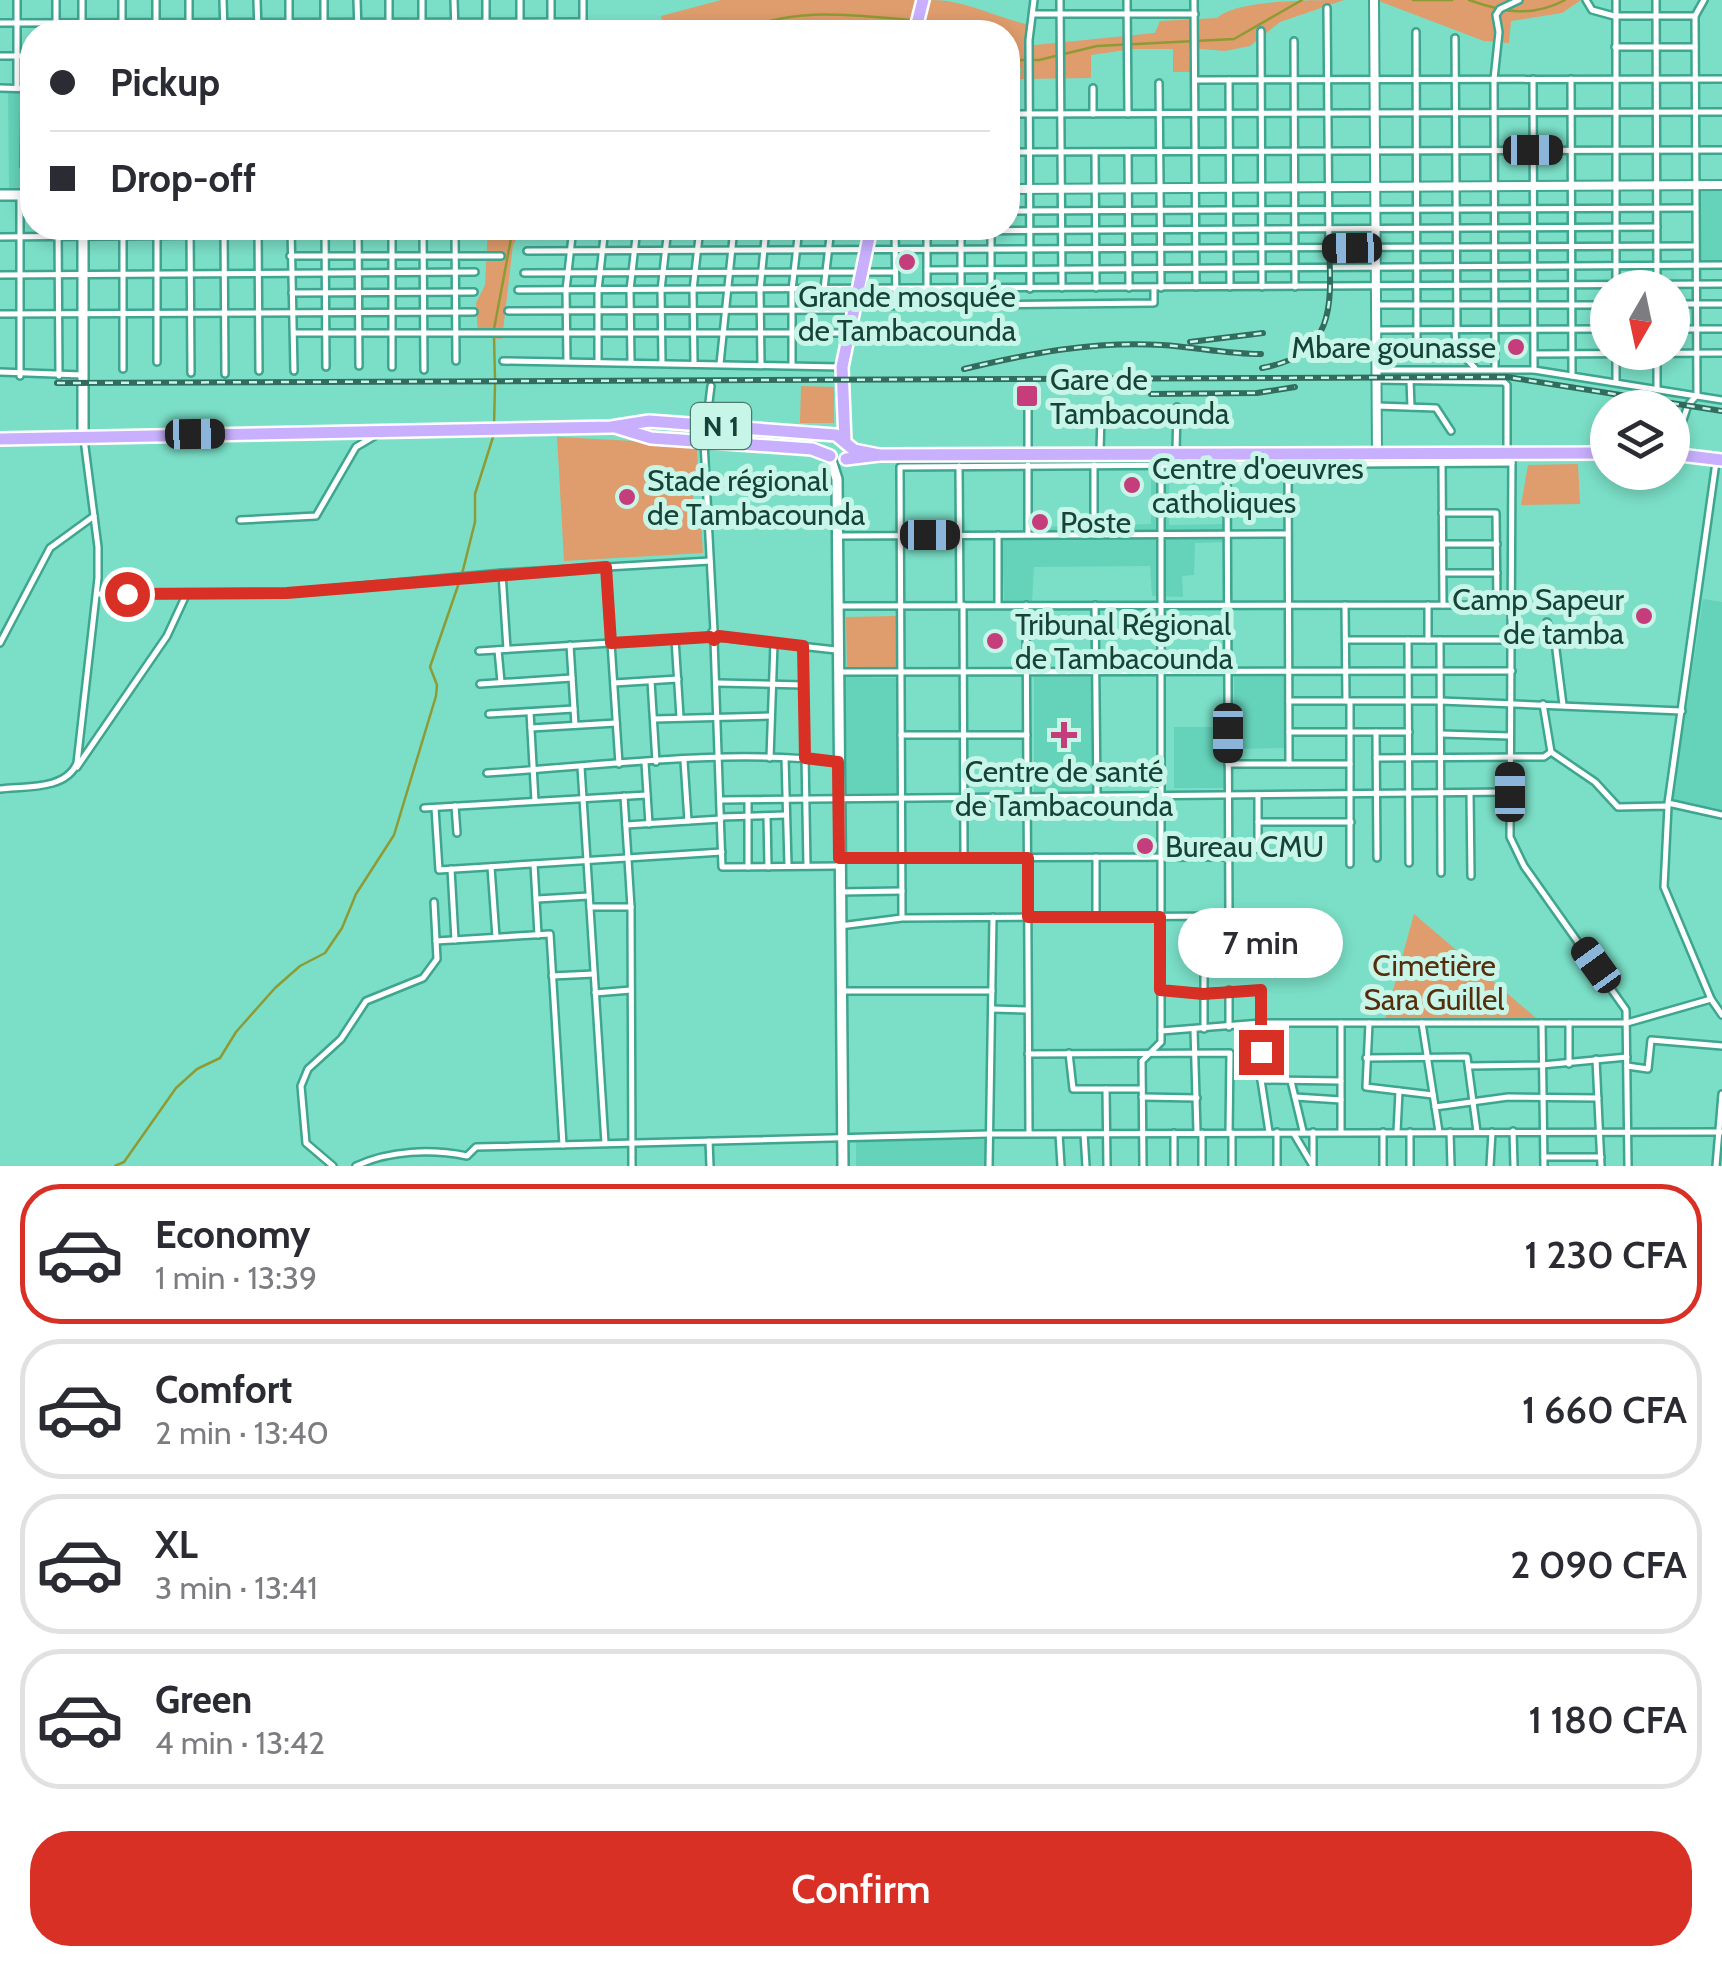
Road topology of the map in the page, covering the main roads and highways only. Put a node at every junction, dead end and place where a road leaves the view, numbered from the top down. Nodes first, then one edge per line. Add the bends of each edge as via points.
1 (83, 240) edge
2 (868, 240) edge
3 (611, 427) junction
4 (84, 436) junction
5 (839, 438) junction
6 (0, 440) edge
7 (1590, 454) edge
8 (878, 455) junction
9 (1690, 456) edge
10 (830, 457) junction
11 (845, 460) junction
12 (1719, 460) edge
13 (837, 479) junction
14 (842, 1166) edge

1 - 4 main road
2 - 5 highway via 846,333
3 - 4 highway, N 1
3 - 5 highway, N 1 via 645,421
3 - 10 highway, N 1 via 651,438 812,448
4 - 6 highway, N 1
5 - 8 highway, N 1 via 858,452
5 - 10 highway via 825,442
5 - 11 highway via 849,451
7 - 8 highway, N 1 via 900,461
8 - 11 highway, N 1
9 - 12 highway
10 - 11 highway
10 - 13 main road
11 - 13 main road
13 - 14 main road

